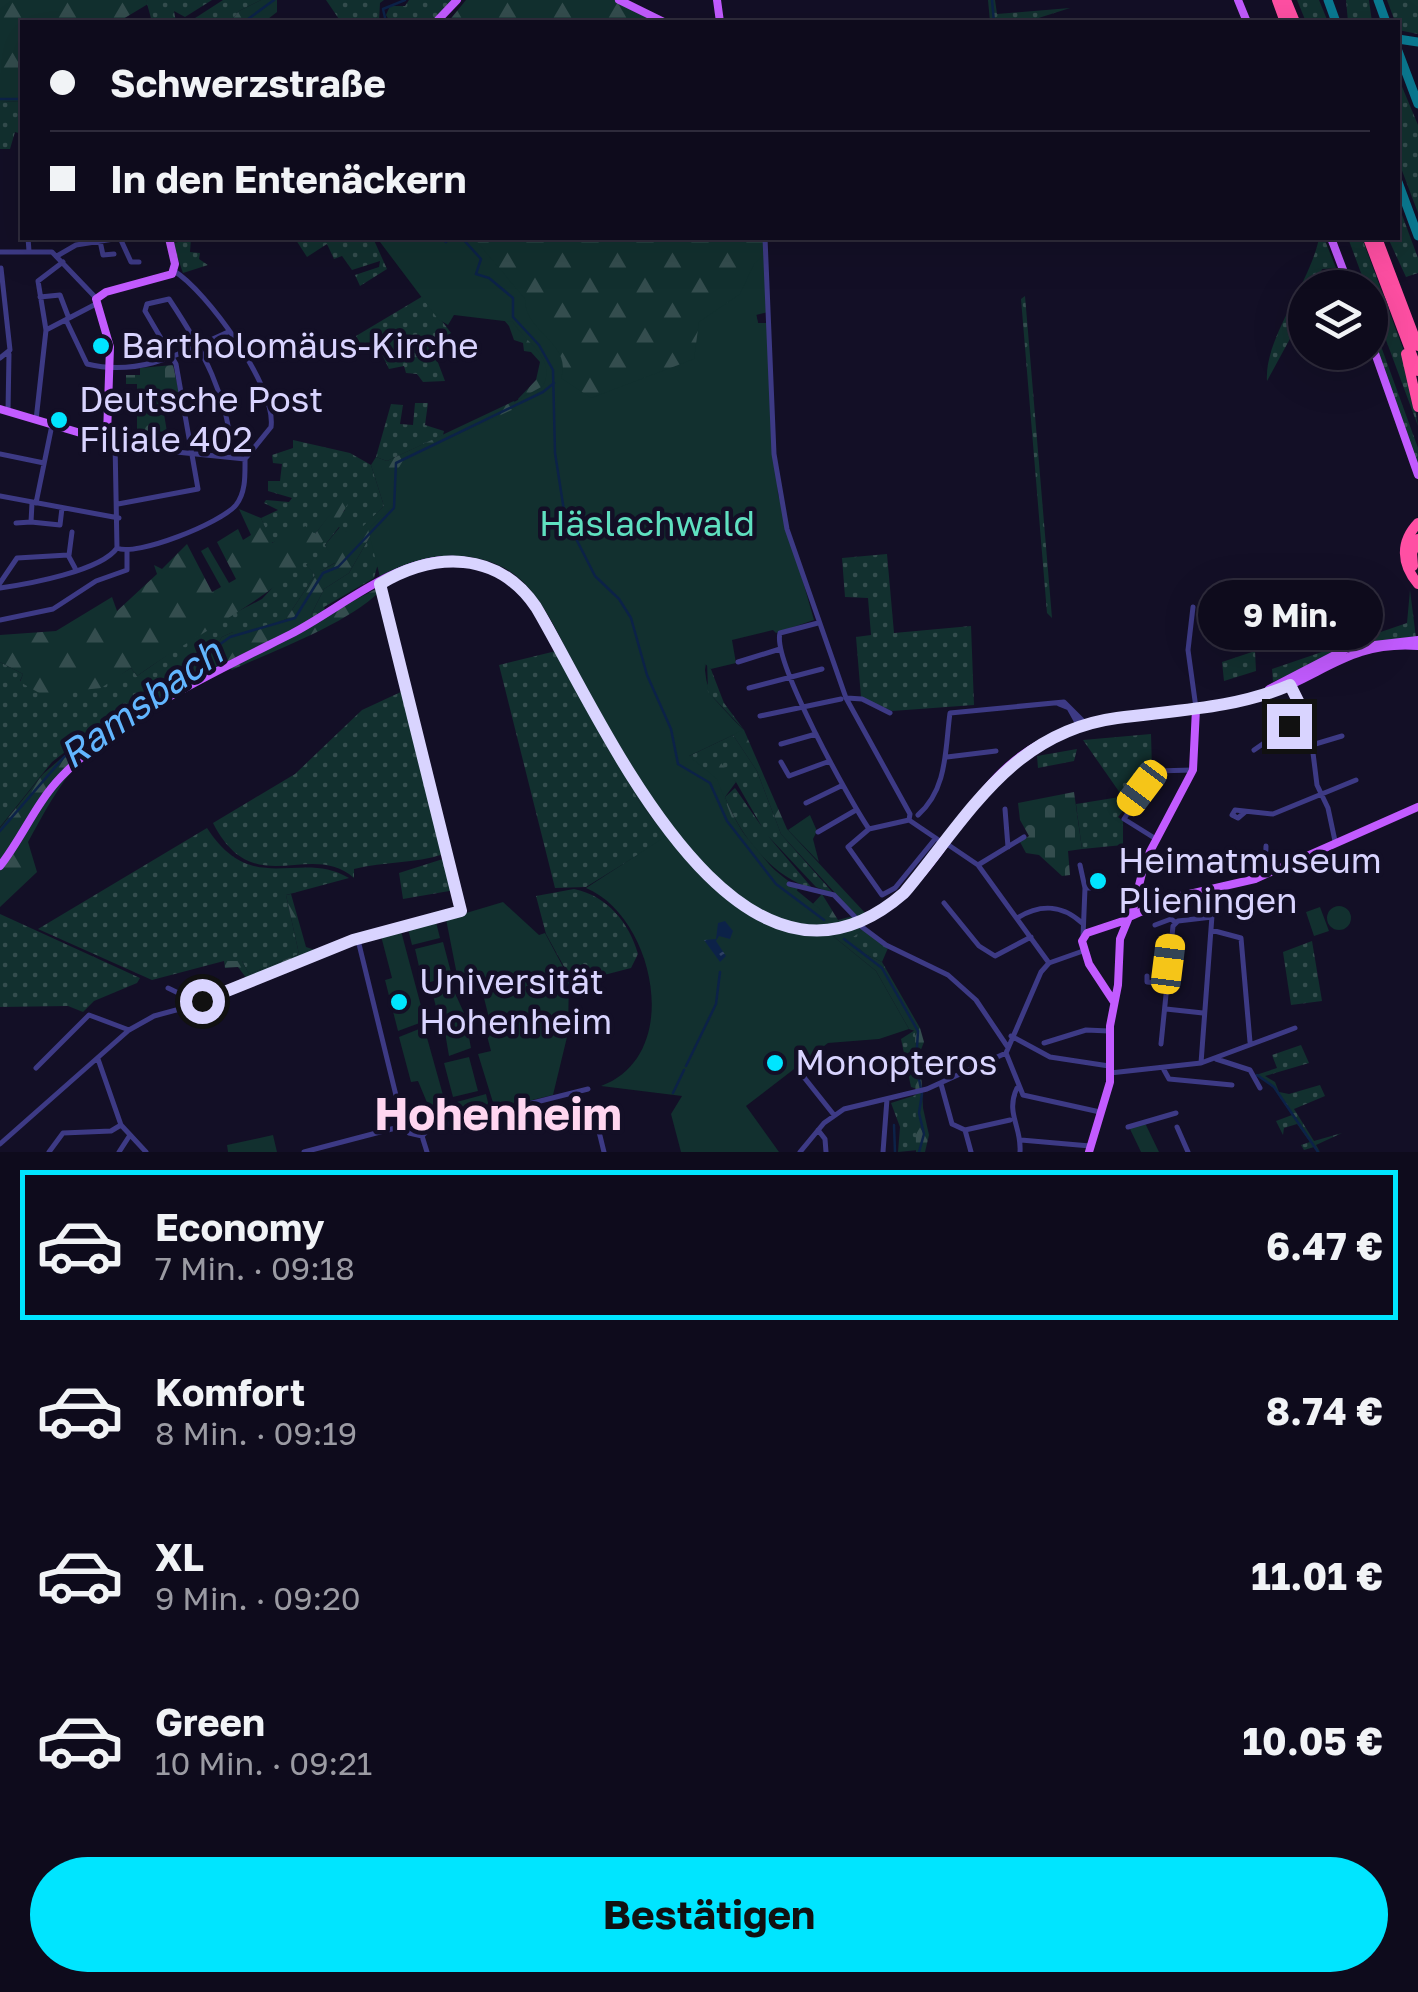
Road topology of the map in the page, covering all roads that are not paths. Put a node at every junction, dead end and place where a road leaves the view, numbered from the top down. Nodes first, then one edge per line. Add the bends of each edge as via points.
1 (457, 0) edge
2 (618, 0) edge
3 (438, 20) edge
4 (660, 20) edge
5 (28, 240) edge
6 (107, 240) edge
7 (121, 240) edge
8 (168, 240) edge
9 (765, 240) edge
10 (1332, 240) edge
11 (1369, 240) edge
12 (1378, 240) edge
13 (100, 241) junction
14 (0, 244) edge
15 (2, 252) edge
16 (29, 252) junction
17 (114, 254) dead end
18 (60, 259) junction
19 (139, 262) dead end
20 (1, 268) edge
21 (1343, 270) edge
22 (174, 271) junction
23 (40, 296) junction
24 (96, 301) junction
25 (1, 303) edge
26 (67, 318) junction
27 (46, 330) junction
28 (228, 332) junction
29 (1404, 333) junction
30 (199, 344) junction
31 (1418, 346) edge
32 (9, 354) junction
33 (0, 358) edge
34 (172, 358) junction
35 (112, 367) junction
36 (1381, 370) edge
37 (1418, 371) edge
38 (1418, 407) edge
39 (4, 410) edge
40 (36, 420) junction
41 (52, 424) junction
42 (112, 438) junction
43 (0, 454) edge
44 (193, 454) junction
45 (232, 458) junction
46 (245, 459) junction
47 (44, 463) junction
48 (1418, 475) edge
49 (0, 496) edge
50 (34, 503) junction
51 (118, 504) junction
52 (62, 508) junction
53 (119, 518) junction
54 (16, 522) dead end
55 (31, 522) junction
56 (1418, 523) edge
57 (72, 532) dead end
58 (1418, 539) edge
59 (118, 548) junction
60 (127, 552) junction
61 (69, 556) junction
62 (75, 569) junction
63 (1418, 576) edge
64 (380, 584) junction
65 (1418, 584) edge
66 (0, 586) edge
67 (1193, 607) dead end
68 (0, 620) edge
69 (818, 623) junction
70 (1417, 645) edge
71 (780, 649) junction
72 (738, 662) dead end
73 (822, 669) dead end
74 (792, 676) junction
75 (1288, 682) junction
76 (749, 688) dead end
77 (844, 698) junction
78 (804, 706) junction
79 (1196, 710) junction
80 (890, 712) dead end
81 (1305, 715) junction
82 (760, 716) dead end
83 (1082, 725) junction
84 (816, 734) junction
85 (1342, 736) dead end
86 (781, 744) dead end
87 (1312, 744) junction
88 (1254, 750) dead end
89 (996, 751) dead end
90 (947, 757) junction
91 (830, 761) junction
92 (781, 762) dead end
93 (1193, 770) junction
94 (1356, 780) dead end
95 (843, 785) junction
96 (1320, 792) junction
97 (806, 803) dead end
98 (1418, 807) edge
99 (1004, 808) dead end
100 (856, 810) junction
101 (1245, 812) dead end
102 (913, 818) junction
103 (869, 829) junction
104 (818, 832) dead end
105 (1024, 837) dead end
106 (1156, 839) junction
107 (941, 841) junction
108 (1335, 841) junction
109 (1266, 846) dead end
110 (1008, 847) junction
111 (1080, 864) dead end
112 (978, 865) junction
113 (0, 866) edge
114 (1265, 873) junction
115 (789, 884) dead end
116 (1085, 888) junction
117 (1093, 888) dead end
118 (1214, 889) junction
119 (944, 903) dead end
120 (1212, 917) junction
121 (856, 918) dead end
122 (1017, 918) junction
123 (1125, 921) junction
124 (1176, 922) junction
125 (1155, 925) dead end
126 (862, 927) dead end
127 (1211, 930) junction
128 (1084, 931) junction
129 (1031, 937) junction
130 (358, 940) junction
131 (1083, 951) junction
132 (1049, 963) junction
133 (1147, 976) dead end
134 (1166, 984) junction
135 (168, 988) dead end
136 (1114, 994) junction
137 (198, 1003) junction
138 (1166, 1010) junction
139 (1203, 1013) junction
140 (1294, 1028) dead end
141 (129, 1030) junction
142 (1109, 1031) junction
143 (1011, 1036) junction
144 (1044, 1042) dead end
145 (1250, 1042) junction
146 (1162, 1044) dead end
147 (1006, 1049) junction
148 (98, 1059) junction
149 (1216, 1059) junction
150 (1202, 1064) junction
151 (809, 1066) dead end
152 (36, 1068) dead end
153 (1110, 1069) junction
154 (1164, 1070) junction
155 (940, 1084) junction
156 (1232, 1085) dead end
157 (1018, 1088) junction
158 (1260, 1088) dead end
159 (588, 1089) dead end
160 (887, 1099) junction
161 (593, 1106) dead end
162 (1100, 1112) junction
163 (1176, 1112) dead end
164 (834, 1116) junction
165 (1011, 1120) junction
166 (121, 1125) junction
167 (404, 1125) junction
168 (1177, 1126) dead end
169 (1128, 1127) dead end
170 (818, 1130) junction
171 (964, 1130) junction
172 (130, 1135) junction
173 (422, 1136) junction
174 (1021, 1140) junction
175 (0, 1144) edge
176 (1090, 1149) edge
177 (49, 1152) edge
178 (120, 1152) edge
179 (146, 1152) edge
180 (304, 1152) edge
181 (427, 1152) edge
182 (604, 1152) edge
183 (800, 1152) edge
184 (826, 1152) edge
185 (883, 1152) edge
186 (971, 1152) edge
187 (1020, 1152) edge
188 (1188, 1152) edge

1 - 3 main road
2 - 4 main road
5 - 16 street
6 - 13 street
7 - 19 street via 130,262
8 - 22 main road
9 - 69 street via 776,472
10 - 21 main road
11 - 29 highway
12 - 31 highway
13 - 17 street via 102,255
13 - 18 street via 76,244
14 - 15 street
15 - 16 street
16 - 18 street
18 - 23 street via 39,280
18 - 24 street
20 - 25 street
22 - 24 main road
22 - 28 street via 192,281
23 - 26 street via 60,295
23 - 27 street
24 - 26 street
24 - 35 main road
25 - 32 street
26 - 27 street
26 - 35 street via 88,364
27 - 40 street
28 - 30 street
28 - 46 street via 249,362 272,418
29 - 37 highway
29 - 38 highway
30 - 34 street
30 - 34 street via 169,299 145,307
30 - 45 street via 222,393
32 - 33 street
32 - 39 street
34 - 35 street
34 - 44 street
35 - 42 main road
36 - 48 main road
39 - 40 main road
40 - 41 main road
41 - 42 main road
41 - 47 street
42 - 44 street
42 - 51 street
43 - 47 street
44 - 45 street
44 - 51 street via 197,491
45 - 46 street
46 - 60 street via 242,495 226,514
47 - 50 street
49 - 50 street
50 - 52 street
50 - 55 street
51 - 53 street
52 - 53 street
52 - 55 street via 58,527
53 - 59 street
54 - 55 street
56 - 65 highway via 1404,550
57 - 61 street
58 - 63 highway via 1411,557
59 - 60 street
59 - 62 street
60 - 68 street via 127,570 96,581 63,605
61 - 62 street
61 - 66 street via 17,558
62 - 66 street
64 - 83 main road via 418,564 453,560 489,568 518,586 624,763 680,839 728,898 786,927 832,929 886,908 1004,770 1038,744
64 - 113 main road via 205,675 78,762 50,790
64 - 130 street via 461,911
67 - 79 street via 1188,650
69 - 71 street via 780,634
69 - 77 street
70 - 75 main road via 1352,646
71 - 72 street
71 - 74 street
73 - 74 street
74 - 76 street
74 - 78 street
75 - 79 main road via 1251,699
75 - 81 street
77 - 78 street
77 - 80 street
77 - 102 street
78 - 82 street
78 - 84 street
79 - 83 main road
79 - 93 main road
81 - 87 street
81 - 88 street
83 - 90 street via 1073,707 1056,703 953,712
84 - 86 street
84 - 91 street
85 - 87 street
87 - 96 street
89 - 90 street
90 - 102 street via 932,800
91 - 92 street via 790,776
91 - 95 street
93 - 106 main road
93 - 106 street via 1155,770 1128,806 1124,818
94 - 96 street
95 - 97 street
95 - 100 street
96 - 101 street via 1273,814
96 - 108 street
98 - 108 main road
99 - 110 street
100 - 103 street
100 - 104 street
102 - 103 street
102 - 107 street
103 - 107 street via 848,847 885,895
105 - 110 street
106 - 123 main road
107 - 112 street
108 - 114 main road
109 - 114 street
110 - 112 street
111 - 116 street
112 - 122 street
114 - 118 main road
115 - 121 street via 834,895
116 - 117 street
116 - 128 street
118 - 120 street
118 - 123 main road
119 - 129 street via 995,956
120 - 124 street
120 - 127 street
122 - 128 street via 1038,906 1059,909
122 - 129 street
123 - 128 main road
123 - 136 main road
124 - 125 street
124 - 134 street
126 - 147 street via 948,975 976,1000
127 - 139 street
127 - 145 street via 1241,938
128 - 131 main road
129 - 132 street
130 - 137 street
130 - 167 street
131 - 132 street
131 - 136 main road
132 - 143 street
133 - 134 street via 1146,982
134 - 138 street
135 - 137 street
136 - 142 main road
137 - 141 street
138 - 139 street
138 - 146 street
139 - 150 street
140 - 145 street
141 - 148 street
141 - 152 street via 88,1015
142 - 144 street
142 - 153 main road
143 - 147 street
143 - 153 street via 1050,1057
145 - 149 street
147 - 155 street
147 - 157 street
148 - 166 street
148 - 175 street
149 - 150 street
149 - 158 street via 1250,1070
150 - 154 street
151 - 164 street via 800,1071
153 - 154 street
153 - 162 main road
154 - 156 street via 1179,1081
155 - 160 street
155 - 171 street via 952,1124
157 - 162 street via 1032,1099
157 - 165 street
159 - 173 street
160 - 164 street
160 - 185 street
161 - 182 street
162 - 176 main road
163 - 169 street
164 - 170 street
165 - 171 street
165 - 174 street
166 - 172 street
166 - 177 street via 63,1133
167 - 173 street
167 - 180 street
168 - 188 street
170 - 183 street
170 - 184 street
171 - 186 street
172 - 178 street
172 - 179 street
173 - 181 street
174 - 176 street
174 - 187 street

